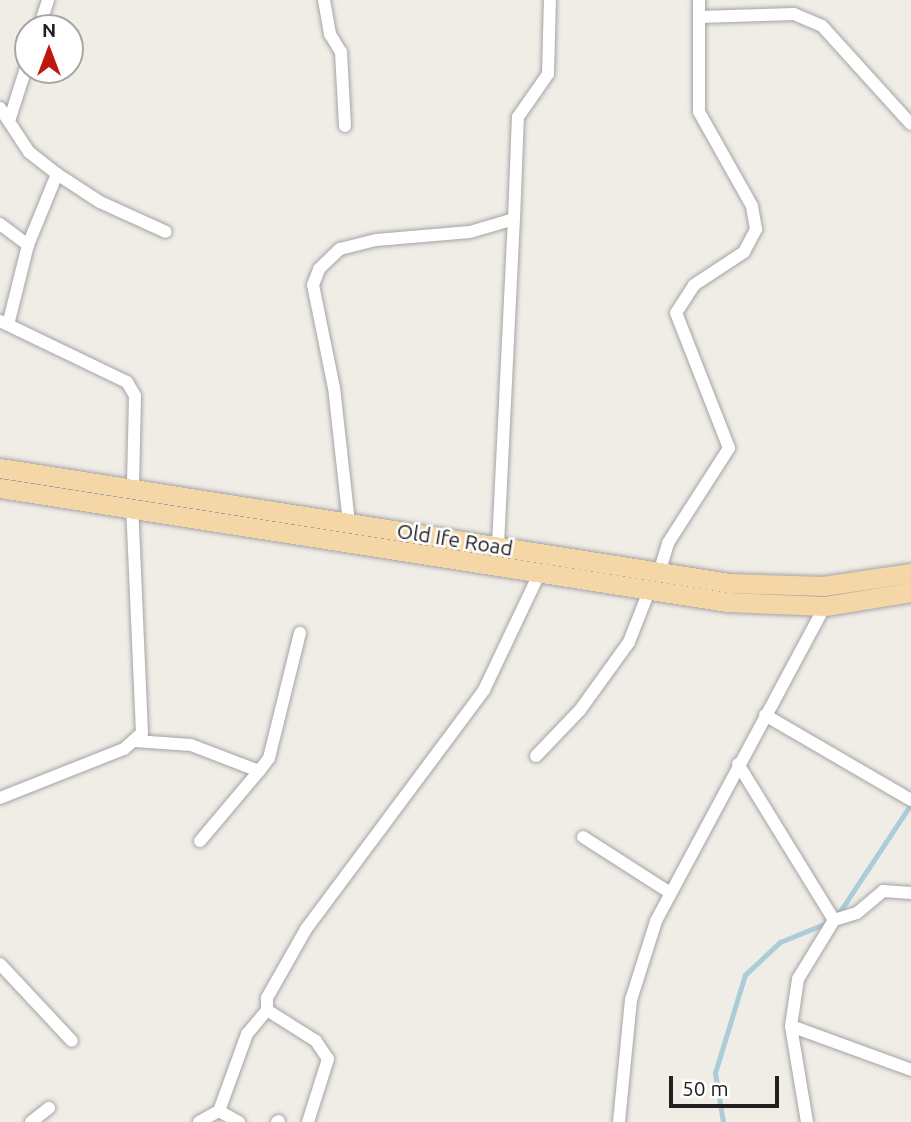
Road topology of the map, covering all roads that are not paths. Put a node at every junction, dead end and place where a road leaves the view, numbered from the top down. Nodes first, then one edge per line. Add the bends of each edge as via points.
1 (324, 0) edge
2 (550, 0) edge
3 (699, 0) edge
4 (699, 17) junction
5 (21, 84) edge
6 (0, 108) edge
7 (10, 118) junction
8 (911, 124) edge
9 (345, 126) dead end
10 (57, 174) junction
11 (514, 219) junction
12 (0, 224) edge
13 (166, 232) dead end
14 (28, 245) junction
15 (4, 323) edge
16 (0, 468) edge
17 (0, 488) edge
18 (132, 496) junction
19 (180, 504) junction
20 (349, 523) junction
21 (498, 545) junction
22 (540, 572) junction
23 (659, 573) junction
24 (911, 573) edge
25 (649, 591) junction
26 (911, 592) edge
27 (825, 606) junction
28 (300, 633) dead end
29 (765, 715) junction
30 (135, 741) junction
31 (536, 756) dead end
32 (738, 764) junction
33 (260, 771) junction
34 (0, 798) edge
35 (911, 800) edge
36 (583, 836) dead end
37 (200, 841) dead end
38 (669, 892) junction
39 (911, 893) edge
40 (834, 920) junction
41 (0, 964) edge
42 (267, 1010) junction
43 (791, 1026) junction
44 (72, 1041) dead end
45 (911, 1070) edge
46 (49, 1108) dead end
47 (219, 1111) junction
48 (31, 1122) edge
49 (199, 1122) edge
50 (239, 1122) edge
51 (308, 1122) edge
52 (619, 1122) edge
53 (807, 1122) edge

1 - 9 street via 330,34 341,52
2 - 11 street via 548,74 518,117
3 - 4 street
4 - 8 street via 794,14 822,26
4 - 23 street via 699,112 752,206 756,229 744,252 694,285 676,313 729,448 668,543
5 - 7 street
6 - 7 street
7 - 10 street via 29,152
10 - 13 street via 100,202
10 - 14 street
11 - 20 street via 470,232 376,240 340,249 319,269 313,285 334,388
11 - 21 street
12 - 14 street
14 - 15 street
15 - 18 street via 127,382 135,396
16 - 18 main road, Old Ife Road
17 - 18 main road, Old Ife Road
18 - 19 main road, Old Ife Road
18 - 30 street via 144,717
19 - 20 main road, Old Ife Road
19 - 22 main road, Old Ife Road
20 - 21 main road, Old Ife Road
21 - 23 main road, Old Ife Road
22 - 25 main road, Old Ife Road
22 - 42 street via 484,690 306,929 275,980
23 - 24 main road, Old Ife Road via 792,588
25 - 27 main road, Old Ife Road via 727,602
25 - 31 street via 629,642 580,710
26 - 27 main road, Old Ife Road
27 - 29 street
28 - 33 street via 269,758
29 - 32 street
29 - 35 street
30 - 33 street via 191,744
30 - 34 street
32 - 38 street
32 - 40 street
33 - 37 street
36 - 38 street
38 - 52 street via 631,1000
39 - 40 street via 883,891 857,913
40 - 43 street via 798,979
41 - 44 street
42 - 47 street via 247,1034
42 - 51 street via 316,1041 328,1059
43 - 45 street
43 - 53 street
46 - 48 street
47 - 49 street
47 - 50 street

